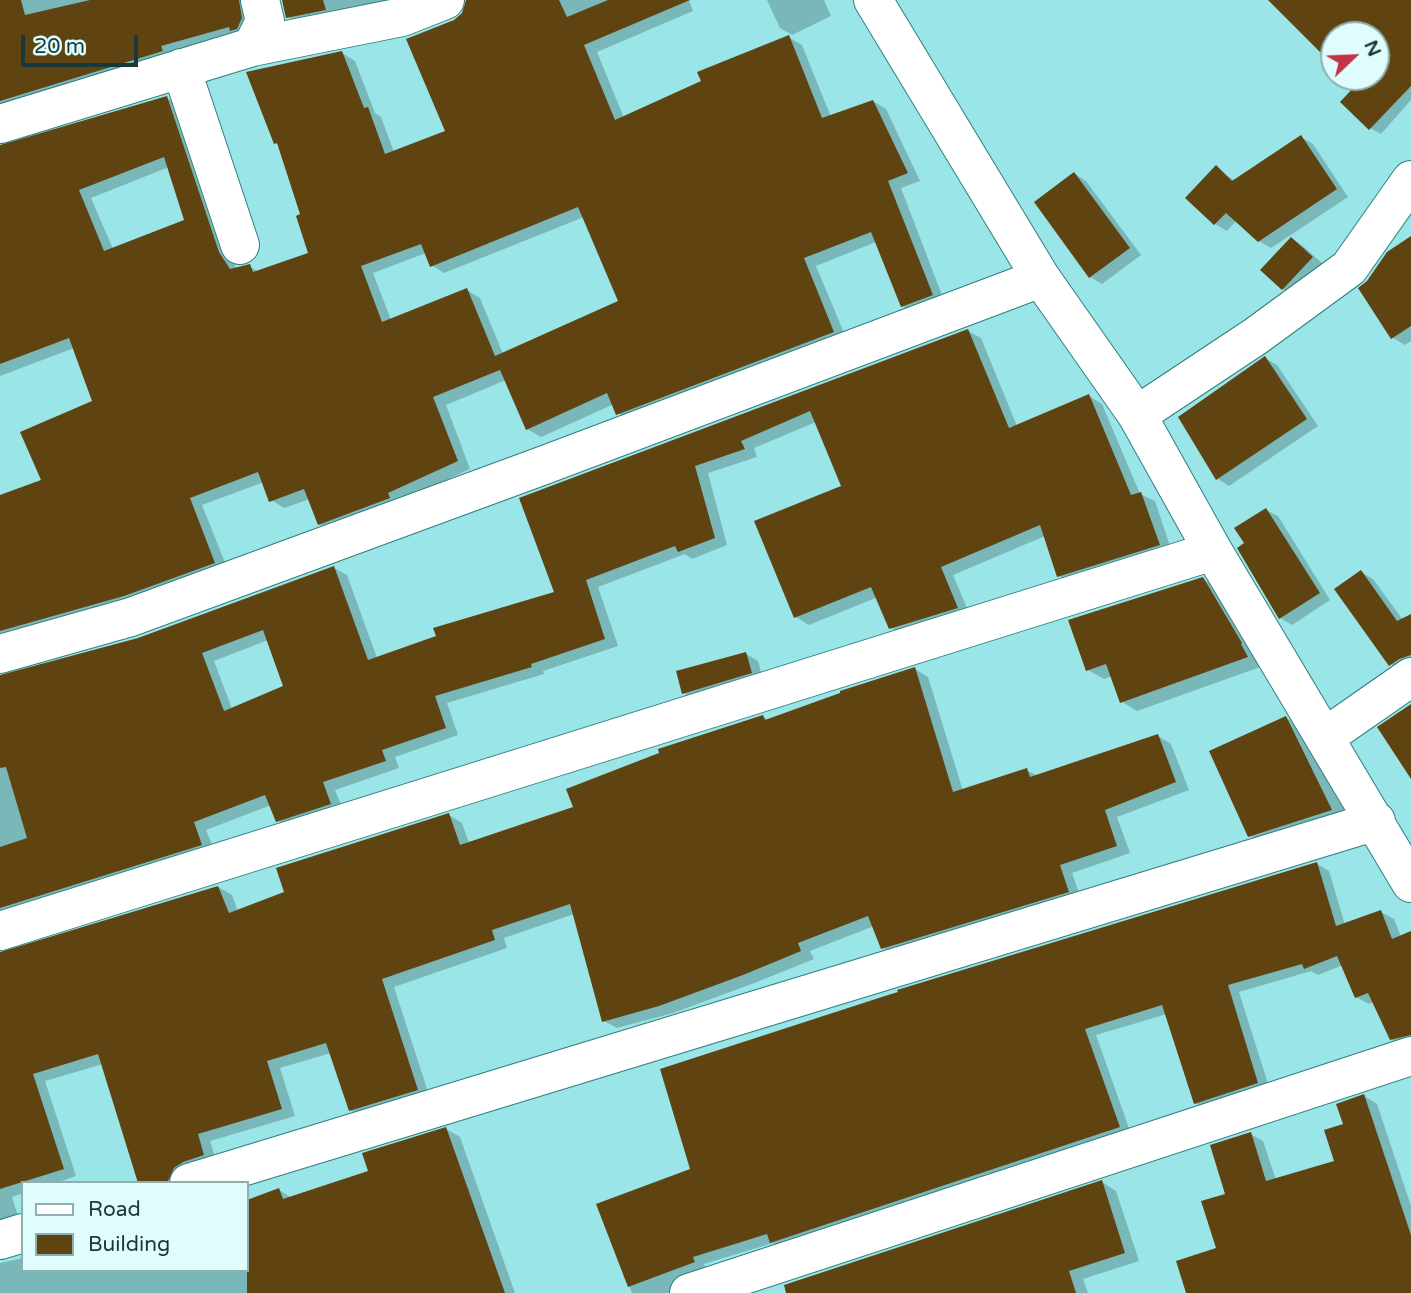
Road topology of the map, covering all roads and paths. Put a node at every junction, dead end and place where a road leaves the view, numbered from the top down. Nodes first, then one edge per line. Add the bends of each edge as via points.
1 (260, 0) edge
2 (445, 0) edge
3 (873, 0) edge
4 (251, 47) junction
5 (181, 68) junction
6 (0, 124) edge
7 (1411, 180) edge
8 (240, 245) dead end
9 (1041, 278) junction
10 (1136, 415) junction
11 (1213, 551) junction
12 (0, 654) edge
13 (1411, 677) edge
14 (1325, 737) junction
15 (1376, 821) junction
16 (1411, 883) edge
17 (0, 931) edge
18 (1411, 1056) edge
19 (196, 1181) edge
20 (21, 1234) edge
21 (0, 1240) edge
22 (689, 1293) edge

1 - 4 street via 265,21
2 - 4 street via 402,18
3 - 9 street
4 - 5 street
5 - 6 street
5 - 8 street
7 - 10 street via 1349,268
9 - 10 street
9 - 12 street via 131,617
10 - 11 street
11 - 14 street
11 - 17 street
13 - 14 street
14 - 15 street
15 - 16 street
15 - 19 street
18 - 22 street
20 - 21 street

